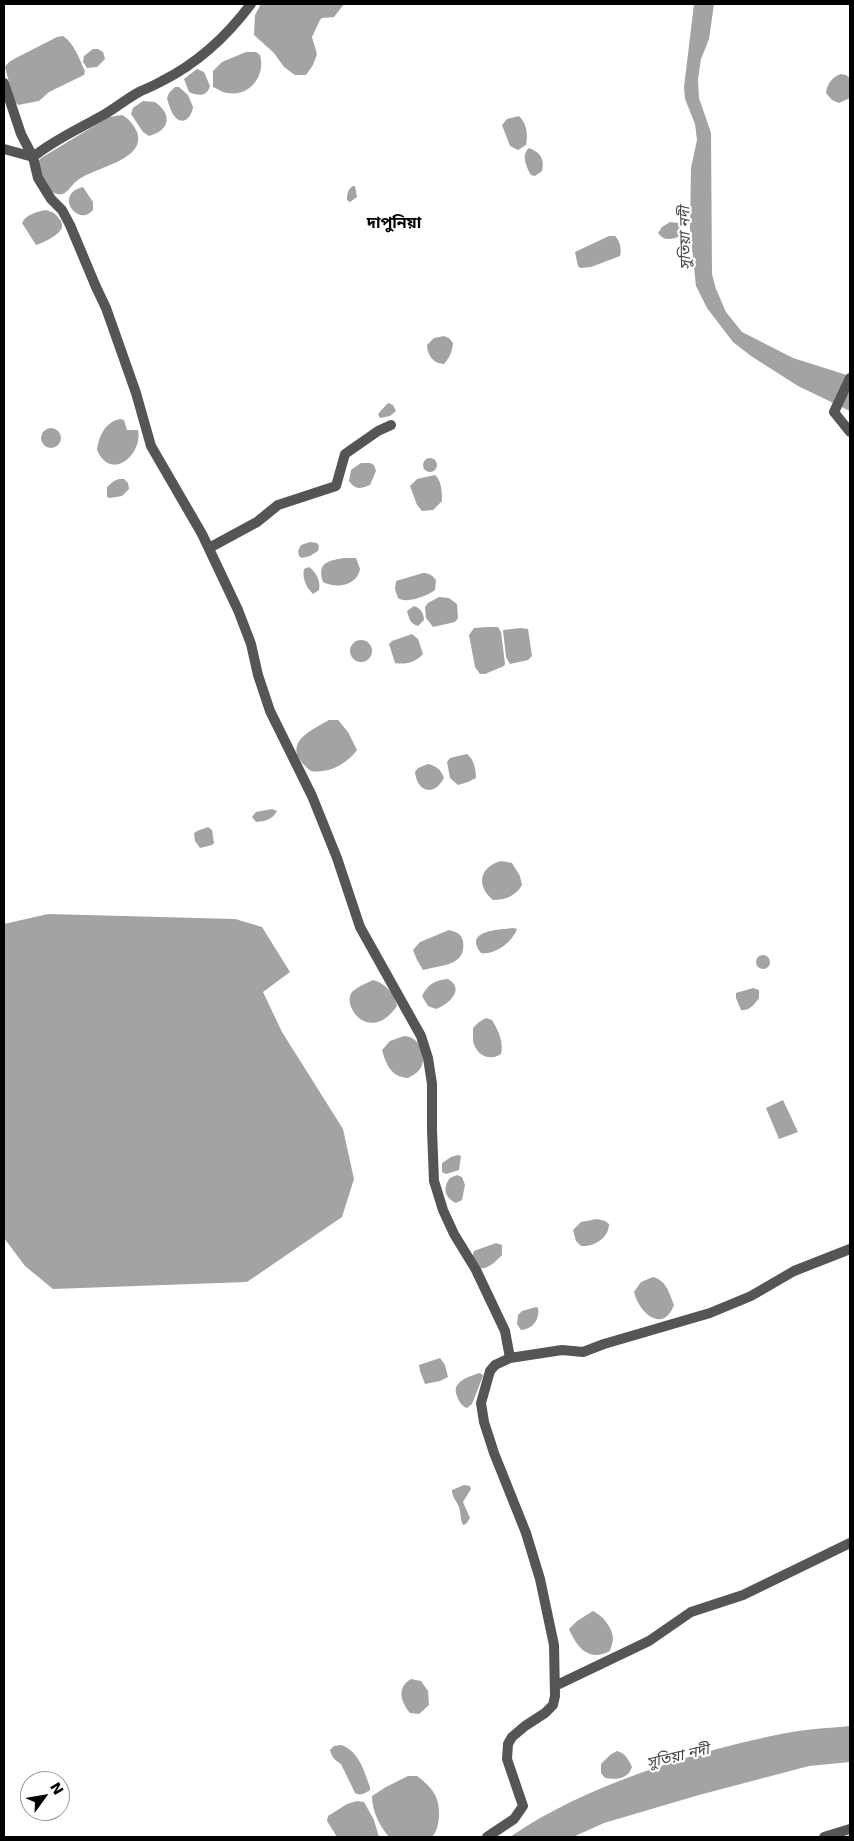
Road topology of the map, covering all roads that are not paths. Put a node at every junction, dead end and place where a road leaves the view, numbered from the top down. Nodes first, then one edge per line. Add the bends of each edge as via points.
1 (251, 4) edge
2 (4, 83) edge
3 (4, 149) edge
4 (33, 157) junction
5 (850, 378) edge
6 (391, 425) dead end
7 (850, 432) edge
8 (209, 548) junction
9 (850, 1249) edge
10 (510, 1358) junction
11 (850, 1543) edge
12 (555, 1686) junction
13 (850, 1829) edge
14 (487, 1837) edge
15 (824, 1837) edge

1 - 4 street via 227,34 186,68 47,145
2 - 4 street via 21,134
3 - 4 street
4 - 8 street via 38,178 70,225 106,308 152,446
5 - 7 street via 834,412
6 - 8 street via 344,454 336,486 278,505 257,522
8 - 10 street via 251,644 270,711 312,796 337,858 360,927 421,1036 432,1084 434,1181 454,1234 476,1270 505,1331
9 - 10 street via 794,1271 751,1296 710,1313 583,1352 562,1350
10 - 12 street via 495,1364 481,1403 494,1453 526,1533 540,1579 554,1646
11 - 12 street via 743,1595 691,1612 649,1641
12 - 14 street via 554,1705 525,1726 508,1744 507,1759 523,1806 514,1819
13 - 15 street

